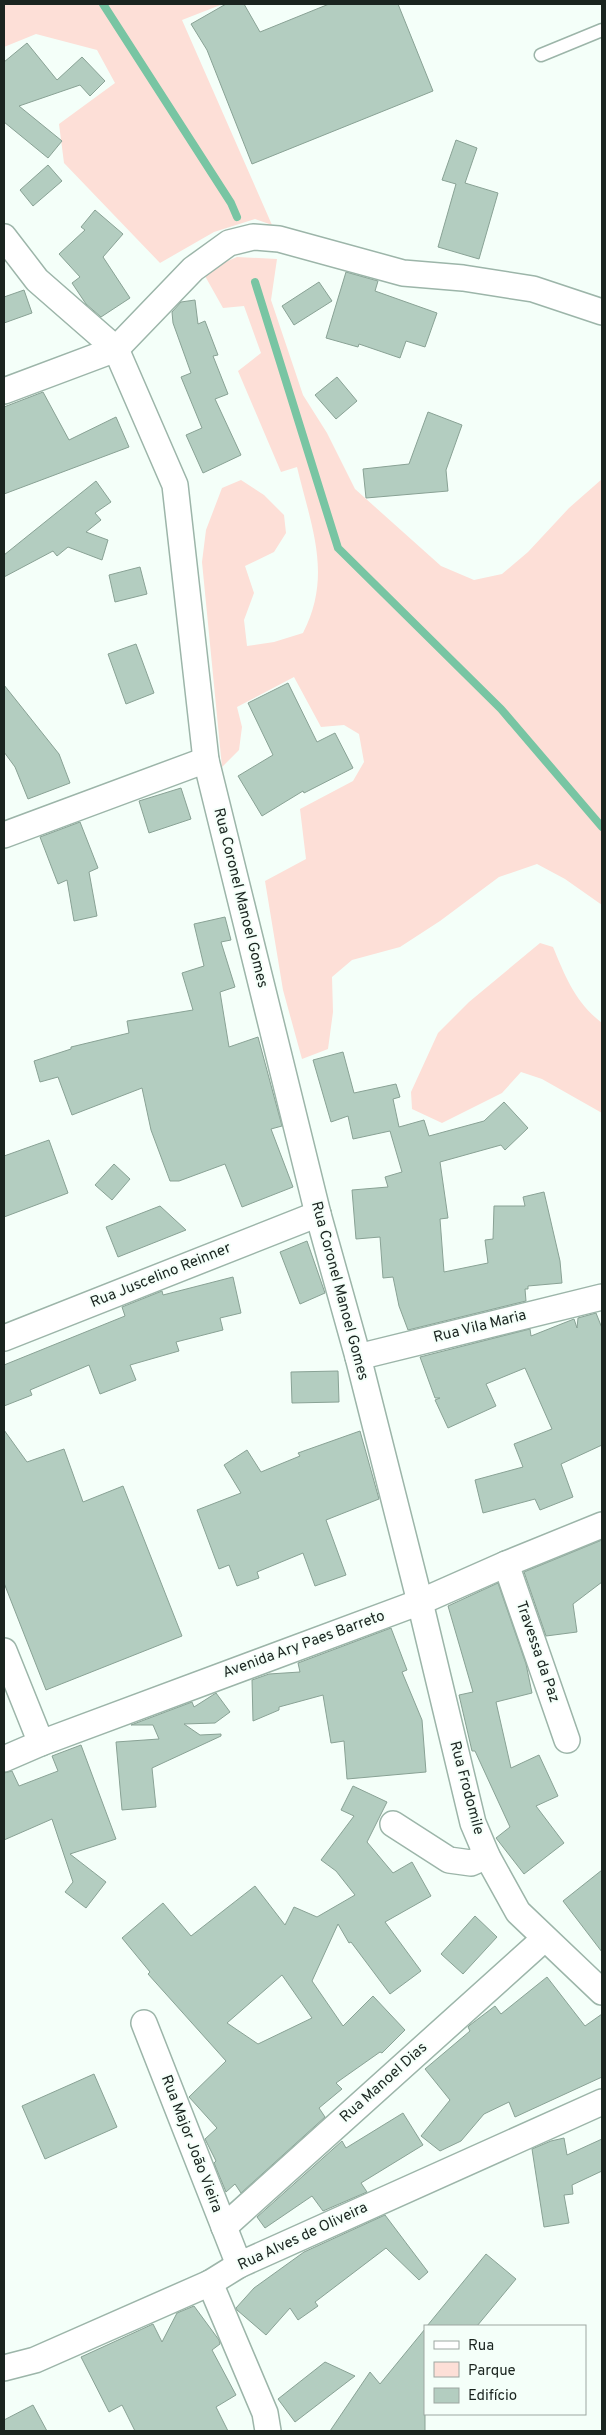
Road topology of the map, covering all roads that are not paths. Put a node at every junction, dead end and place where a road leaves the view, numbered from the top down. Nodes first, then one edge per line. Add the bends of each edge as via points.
1 (602, 30) edge
2 (540, 55) dead end
3 (4, 237) edge
4 (602, 312) edge
5 (116, 349) junction
6 (4, 391) edge
7 (206, 760) junction
8 (4, 835) edge
9 (318, 1214) junction
10 (602, 1297) edge
11 (4, 1338) edge
12 (358, 1357) junction
13 (602, 1525) edge
14 (506, 1564) junction
15 (420, 1602) junction
16 (4, 1651) edge
17 (567, 1740) dead end
18 (41, 1743) junction
19 (4, 1759) edge
20 (393, 1824) dead end
21 (487, 1856) junction
22 (544, 1939) junction
23 (602, 1992) edge
24 (144, 2022) dead end
25 (602, 2102) edge
26 (224, 2227) junction
27 (238, 2265) junction
28 (210, 2283) junction
29 (4, 2368) edge
30 (268, 2431) edge

1 - 2 lane
3 - 5 street, Rua Coronel Manoel Gomes via 36,280
4 - 5 street via 534,289 403,273 279,238 252,237 229,243 193,268
5 - 6 street
5 - 7 street, Rua Coronel Manoel Gomes via 175,485
7 - 8 street
7 - 9 street, Rua Coronel Manoel Gomes
9 - 11 street, Rua Juscelino Reinner
9 - 12 street, Rua Coronel Manoel Gomes
10 - 12 street, Rua Vila Maria
12 - 15 street, Rua Coronel Manoel Gomes
13 - 14 street, Avenida Ary Paes Barreto
14 - 15 street, Avenida Ary Paes Barreto
14 - 17 street, Travessa da Paz
15 - 18 street, Avenida Ary Paes Barreto
15 - 21 street, Rua Frodomile via 474,1823
16 - 18 street
18 - 19 street, Avenida Ary Paes Barreto
20 - 21 street via 449,1860 471,1863
21 - 22 street, Rua Frodomile via 518,1912
22 - 23 street, Rua Frodomile
22 - 26 street, Rua Manoel Dias
24 - 26 street, Rua Major João Vieira
25 - 27 street, Rua Alves de Oliveira
26 - 27 street, Rua Major João Vieira
27 - 28 street, Rua Alves de Oliveira
28 - 29 street, Rua Alves de Oliveira via 35,2360
28 - 30 street via 265,2413

